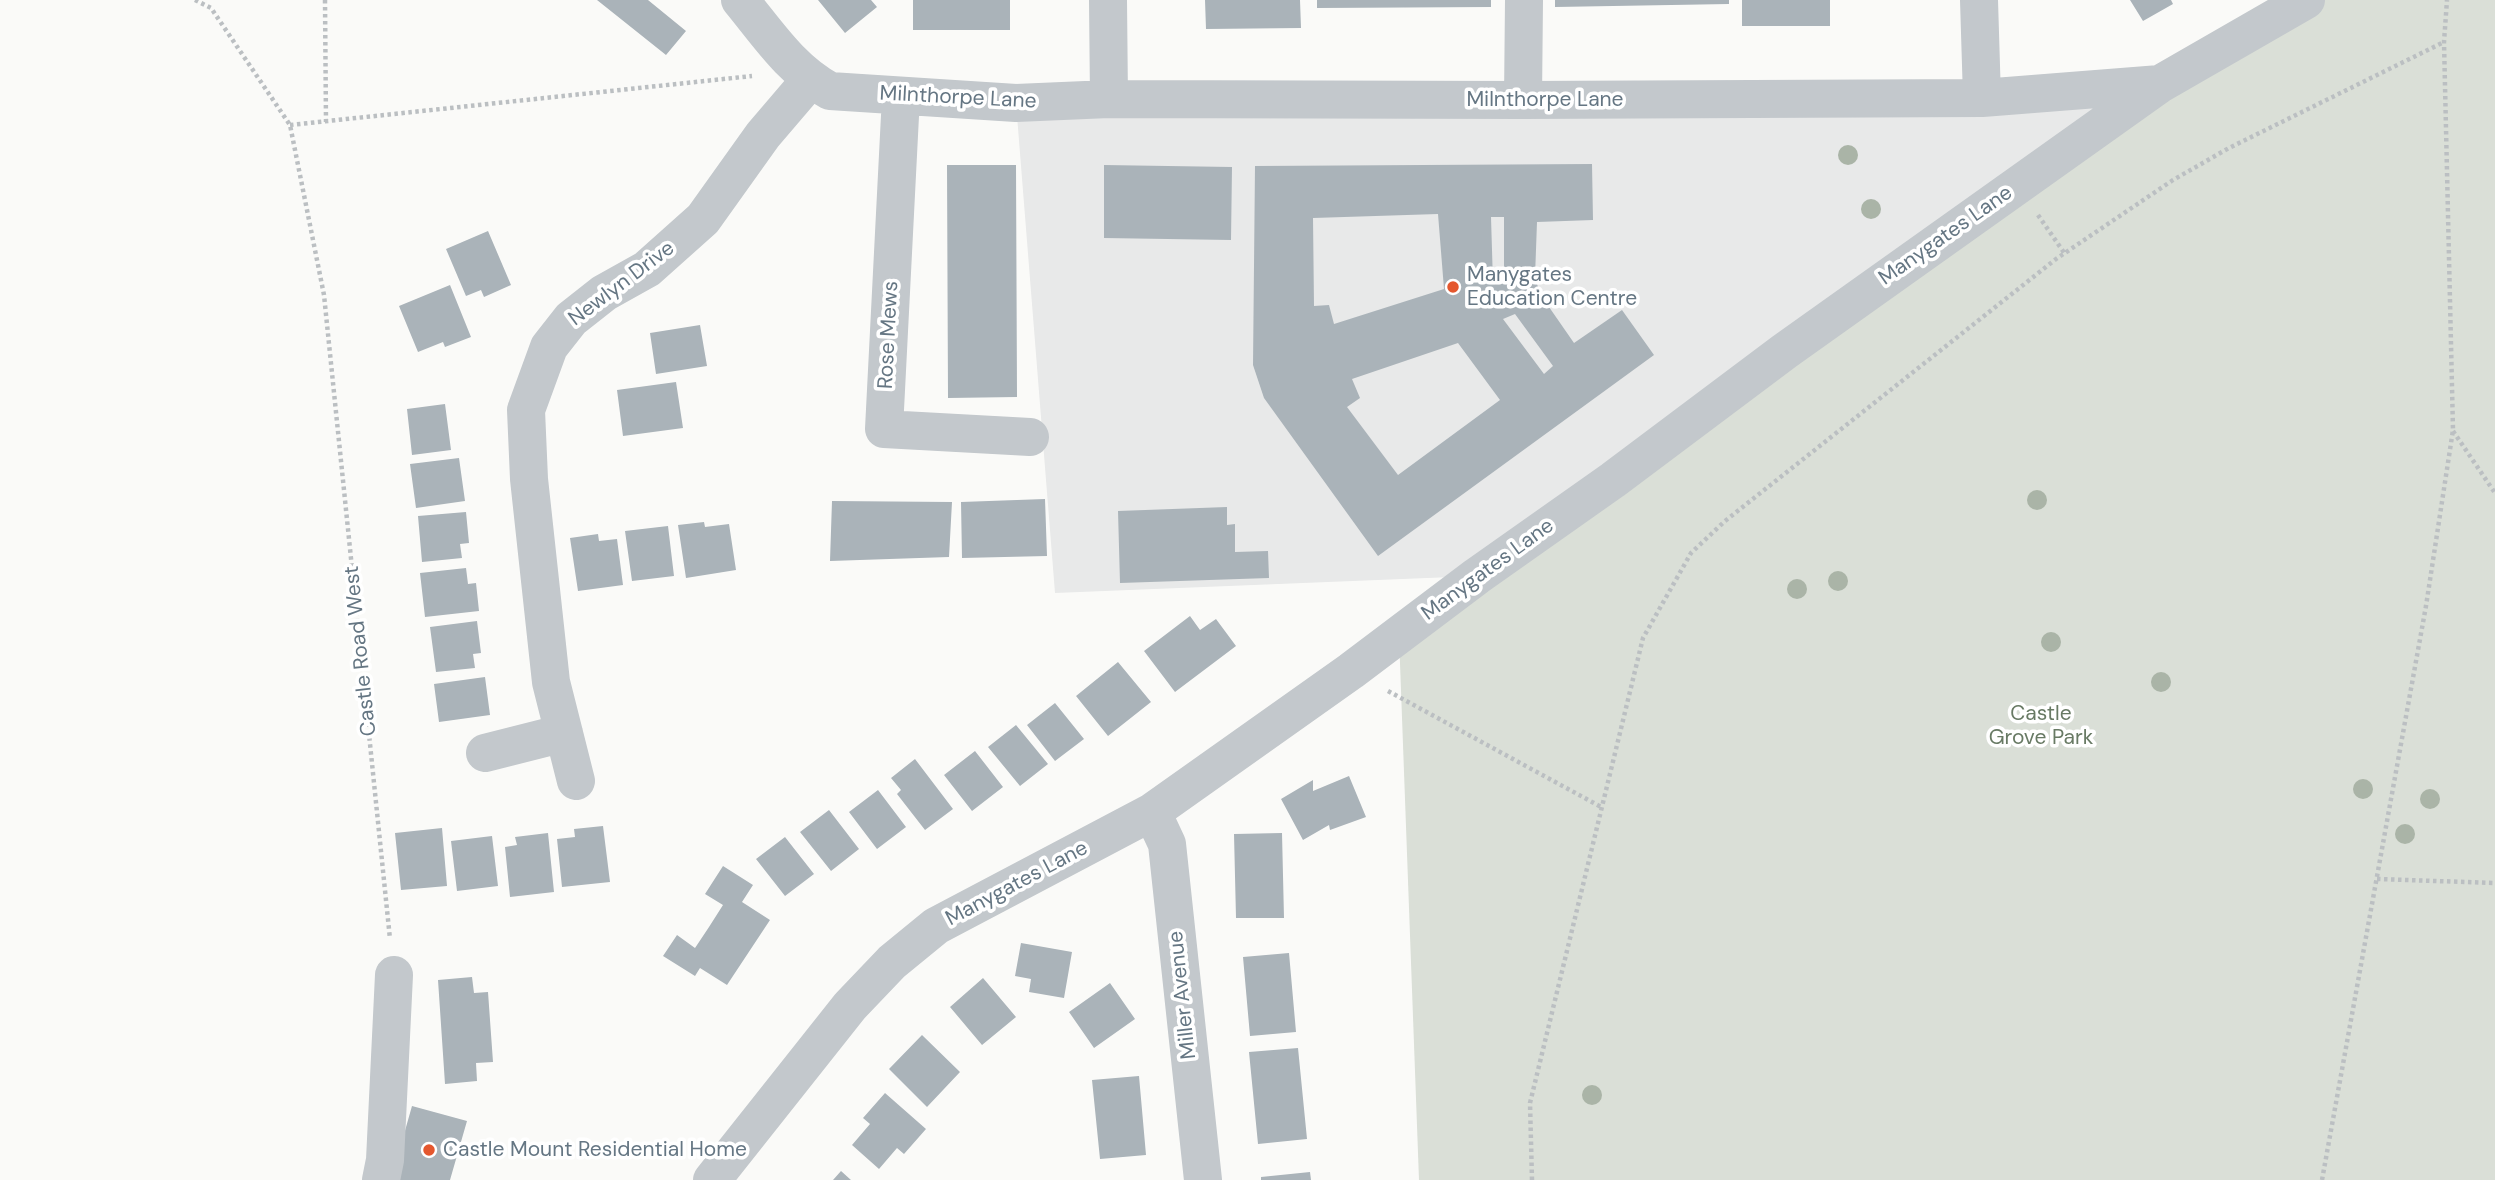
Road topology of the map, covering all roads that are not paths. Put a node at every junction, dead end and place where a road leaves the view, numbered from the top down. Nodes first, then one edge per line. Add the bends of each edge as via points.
1 (740, 0) edge
2 (1108, 0) edge
3 (1524, 0) edge
4 (1979, 0) edge
5 (2306, 0) edge
6 (810, 80) junction
7 (2160, 84) junction
8 (901, 96) junction
9 (1982, 98) junction
10 (1109, 99) junction
11 (1523, 100) junction
12 (1030, 437) dead end
13 (564, 733) junction
14 (485, 752) dead end
15 (576, 781) dead end
16 (1152, 812) junction
17 (394, 975) road end
18 (381, 1180) edge
19 (712, 1180) edge
20 (1203, 1180) edge

1 - 6 street
2 - 10 street
3 - 11 street
4 - 9 street
5 - 7 street, Manygates Lane
6 - 8 street, Milnthorpe Lane via 830,91
6 - 13 street, Newlyn Drive via 763,135 703,219 647,269 604,293 571,319 549,346 526,410 549,669
7 - 9 street, Milnthorpe Lane
7 - 16 street, Manygates Lane
8 - 10 street, Milnthorpe Lane via 1016,103
8 - 12 street, Rose Mews via 884,429
9 - 11 street, Milnthorpe Lane
10 - 11 street, Milnthorpe Lane
13 - 14 street
13 - 15 street, Newlyn Drive
16 - 19 street, Manygates Lane via 936,926 891,962 850,1006
16 - 20 street, Miller Avenue via 1167,844
17 - 18 street via 386,1160

